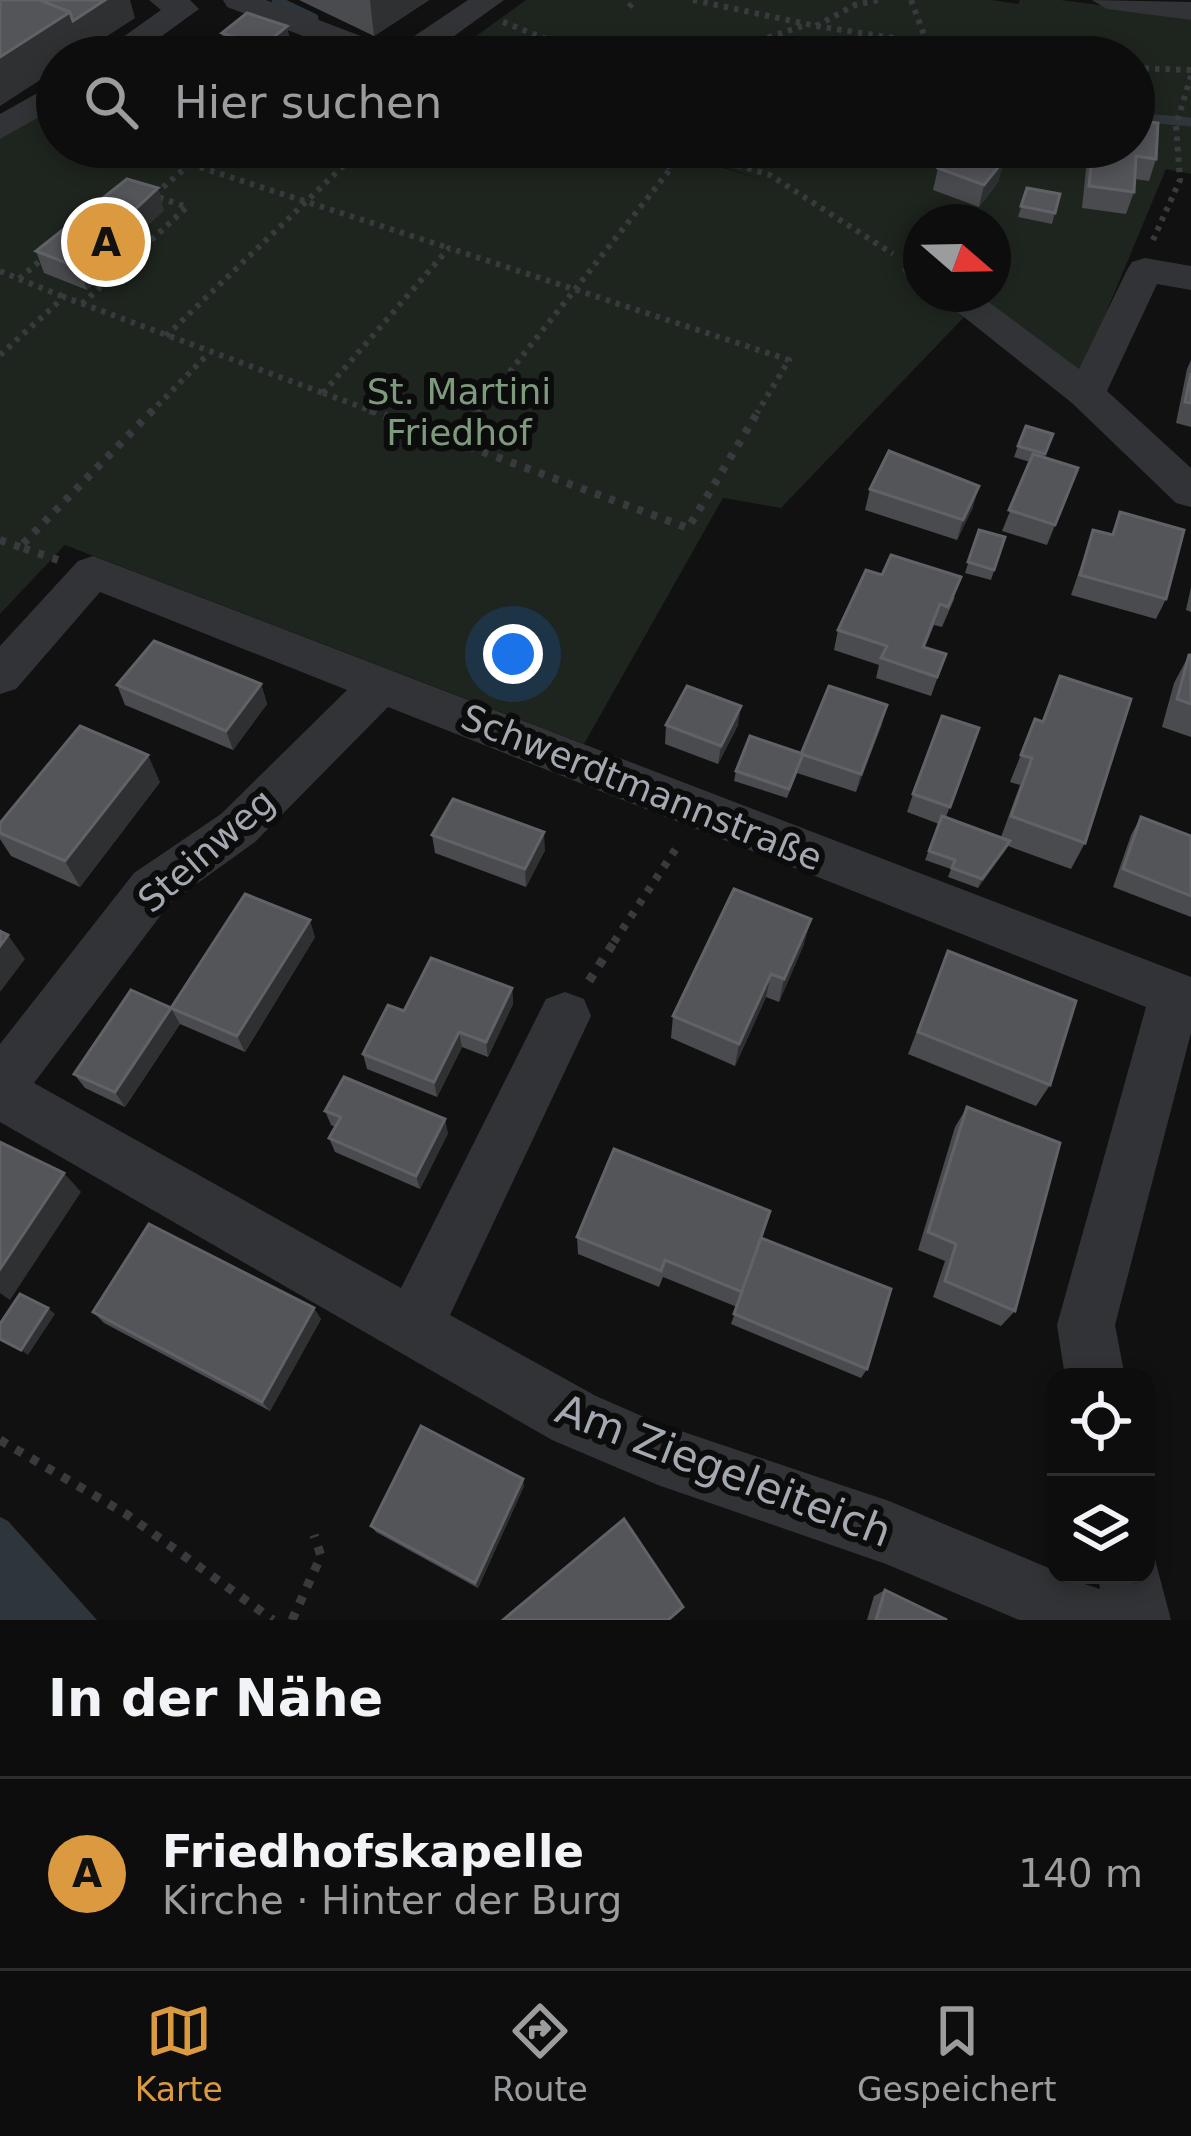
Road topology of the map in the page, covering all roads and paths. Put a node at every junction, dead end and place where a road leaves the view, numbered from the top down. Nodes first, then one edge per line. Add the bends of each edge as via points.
1 (164, 0) edge
2 (238, 0) edge
3 (635, 0) edge
4 (693, 0) edge
5 (879, 0) edge
6 (911, 0) edge
7 (1107, 0) edge
8 (629, 7) dead end
9 (490, 8) edge
10 (1191, 11) edge
11 (812, 25) junction
12 (143, 36) edge
13 (332, 36) edge
14 (441, 36) edge
15 (548, 36) edge
16 (776, 36) edge
17 (896, 36) edge
18 (924, 36) edge
19 (1155, 70) edge
20 (1191, 73) edge
21 (36, 106) edge
22 (0, 129) edge
23 (185, 168) edge
24 (202, 168) edge
25 (341, 168) edge
26 (671, 168) edge
27 (747, 168) edge
28 (1180, 180) junction
29 (1191, 181) edge
30 (140, 190) edge
31 (153, 195) junction
32 (306, 202) junction
33 (55, 248) edge
34 (448, 248) junction
35 (903, 260) edge
36 (1145, 270) junction
37 (0, 272) edge
38 (1191, 278) edge
39 (19, 279) junction
40 (576, 290) junction
41 (64, 297) junction
42 (82, 304) junction
43 (978, 312) edge
44 (166, 336) junction
45 (209, 353) junction
46 (0, 356) edge
47 (1086, 394) junction
48 (321, 395) junction
49 (454, 443) junction
50 (1191, 492) edge
51 (0, 540) edge
52 (20, 547) junction
53 (93, 572) junction
54 (0, 676) edge
55 (382, 684) junction
56 (696, 810) junction
57 (1183, 998) edge
58 (565, 1016) joint
59 (0, 1089) edge
60 (413, 1327) junction
61 (1093, 1368) edge
62 (0, 1440) edge
63 (314, 1535) dead end
64 (1132, 1584) edge
65 (273, 1620) edge
66 (292, 1620) edge
67 (1096, 1620) edge
68 (1138, 1620) edge

1 - 12 street via 184,9
2 - 13 street
3 - 8 path
4 - 11 path
5 - 11 path
6 - 18 path
7 - 10 street
9 - 14 street
9 - 15 path
11 - 16 path
11 - 17 path
19 - 20 path
20 - 28 path via 1177,121
21 - 22 street
23 - 31 path
24 - 32 path
25 - 32 path
26 - 40 path
27 - 35 path
28 - 29 path
28 - 36 path
30 - 31 path
31 - 42 path via 187,207
32 - 34 path
32 - 44 path
33 - 39 path
34 - 40 path
34 - 48 path
36 - 38 street
36 - 47 street
37 - 39 path
39 - 41 path
40 - 49 path
40 - 49 path via 789,360 688,528
41 - 42 path
41 - 46 path
42 - 44 path
43 - 47 street
44 - 45 path
45 - 48 path
45 - 52 path
47 - 50 street
48 - 49 path
51 - 52 path
52 - 53 path
53 - 54 street
53 - 55 street, Schwerdtmannstraße
55 - 56 street, Schwerdtmannstraße
55 - 59 street, Steinweg via 238,828 152,888
56 - 57 street, Schwerdtmannstraße
56 - 58 path via 668,866
57 - 61 street via 1086,1324
58 - 60 street
59 - 60 street, Steinweg
60 - 67 street, Am Ziegeleiteich via 595,1427 889,1532
62 - 65 path via 125,1514
63 - 66 path via 321,1556
64 - 68 street

